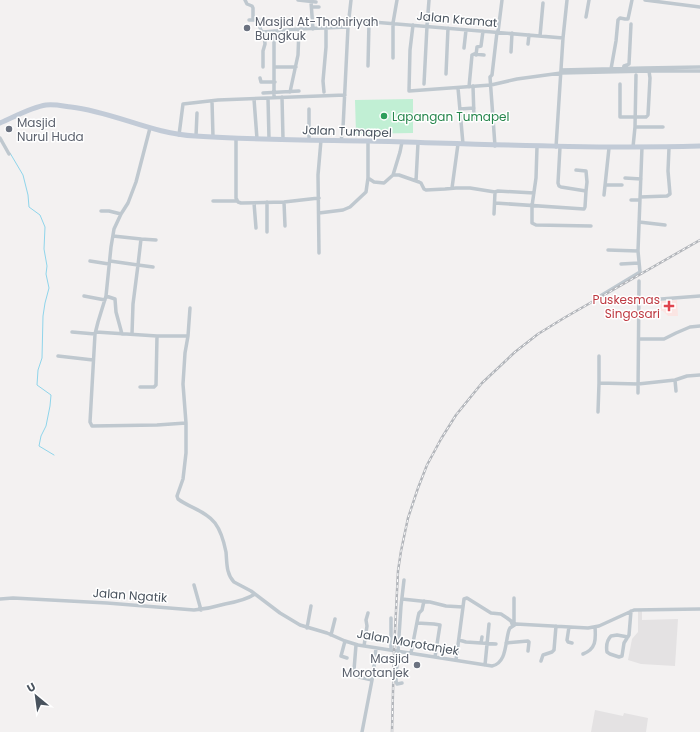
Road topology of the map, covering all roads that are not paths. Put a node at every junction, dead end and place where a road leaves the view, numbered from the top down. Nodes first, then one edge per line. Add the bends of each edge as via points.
1 (245, 0) edge
2 (298, 0) edge
3 (351, 0) edge
4 (397, 0) edge
5 (429, 0) edge
6 (502, 0) edge
7 (567, 0) edge
8 (589, 0) edge
9 (632, 0) edge
10 (645, 0) edge
11 (663, 1) edge
12 (543, 3) dead end
13 (312, 7) junction
14 (318, 7) dead end
15 (700, 7) edge
16 (586, 17) dead end
17 (349, 20) junction
18 (369, 22) junction
19 (393, 23) junction
20 (631, 24) dead end
21 (413, 25) junction
22 (427, 26) junction
23 (326, 28) junction
24 (348, 28) junction
25 (448, 28) junction
26 (300, 29) junction
27 (313, 29) junction
28 (466, 30) junction
29 (482, 31) junction
30 (264, 32) junction
31 (274, 32) junction
32 (498, 32) junction
33 (512, 33) junction
34 (528, 35) junction
35 (540, 36) junction
36 (563, 38) junction
37 (528, 44) dead end
38 (464, 48) dead end
39 (511, 52) dead end
40 (476, 54) junction
41 (484, 55) dead end
42 (393, 58) dead end
43 (368, 66) dead end
44 (263, 67) dead end
45 (275, 67) junction
46 (296, 67) junction
47 (700, 68) edge
48 (611, 69) junction
49 (623, 70) junction
50 (649, 71) junction
51 (700, 71) edge
52 (561, 72) junction
53 (446, 74) dead end
54 (636, 75) dead end
55 (260, 78) dead end
56 (491, 81) junction
57 (275, 82) junction
58 (424, 84) dead end
59 (620, 84) dead end
60 (471, 86) junction
61 (458, 88) junction
62 (299, 91) dead end
63 (290, 92) junction
64 (324, 92) dead end
65 (263, 93) dead end
66 (345, 93) junction
67 (274, 95) junction
68 (282, 97) junction
69 (268, 98) junction
70 (254, 99) junction
71 (212, 101) junction
72 (474, 108) junction
73 (309, 109) dead end
74 (460, 109) junction
75 (197, 113) dead end
76 (635, 117) junction
77 (474, 118) dead end
78 (0, 123) edge
79 (635, 127) junction
80 (663, 127) dead end
81 (150, 128) junction
82 (179, 135) junction
83 (196, 136) junction
84 (213, 137) junction
85 (0, 138) edge
86 (236, 138) junction
87 (257, 139) junction
88 (269, 139) junction
89 (283, 139) junction
90 (309, 140) junction
91 (321, 140) junction
92 (341, 141) junction
93 (368, 141) junction
94 (402, 142) junction
95 (418, 143) junction
96 (460, 144) junction
97 (495, 146) junction
98 (537, 146) junction
99 (700, 146) edge
100 (558, 147) junction
101 (633, 147) junction
102 (642, 147) junction
103 (609, 148) junction
104 (669, 148) junction
105 (9, 154) dead end
106 (576, 170) dead end
107 (393, 175) junction
108 (368, 178) junction
109 (626, 178) dead end
110 (640, 178) junction
111 (416, 181) junction
112 (605, 185) junction
113 (622, 185) dead end
114 (452, 188) junction
115 (586, 191) junction
116 (495, 192) junction
117 (534, 193) junction
118 (604, 195) dead end
119 (319, 198) junction
120 (640, 198) junction
121 (630, 200) dead end
122 (213, 201) dead end
123 (237, 201) junction
124 (267, 202) junction
125 (284, 202) junction
126 (254, 203) junction
127 (495, 203) junction
128 (532, 206) junction
129 (101, 211) dead end
130 (319, 213) junction
131 (121, 214) junction
132 (494, 214) dead end
133 (639, 222) junction
134 (665, 225) dead end
135 (285, 226) dead end
136 (591, 226) dead end
137 (256, 228) dead end
138 (268, 232) dead end
139 (113, 236) junction
140 (141, 239) junction
141 (156, 240) dead end
142 (608, 250) dead end
143 (638, 251) junction
144 (319, 253) dead end
145 (90, 261) dead end
146 (110, 262) junction
147 (639, 263) junction
148 (621, 264) dead end
149 (138, 265) junction
150 (152, 267) dead end
151 (639, 281) dead end
152 (84, 296) dead end
153 (700, 296) edge
154 (106, 298) junction
155 (597, 298) dead end
156 (661, 299) dead end
157 (190, 308) dead end
158 (700, 326) edge
159 (72, 332) dead end
160 (96, 333) junction
161 (122, 334) junction
162 (132, 334) junction
163 (157, 336) junction
164 (188, 336) junction
165 (639, 339) junction
166 (58, 356) dead end
167 (600, 356) dead end
168 (93, 360) junction
169 (700, 375) edge
170 (676, 380) junction
171 (599, 383) junction
172 (638, 384) junction
173 (140, 387) dead end
174 (676, 391) dead end
175 (638, 393) dead end
176 (598, 412) dead end
177 (186, 423) junction
178 (404, 580) dead end
179 (194, 585) dead end
180 (255, 594) junction
181 (514, 598) dead end
182 (0, 599) edge
183 (402, 599) junction
184 (424, 601) junction
185 (311, 606) dead end
186 (463, 607) junction
187 (700, 609) edge
188 (201, 610) junction
189 (630, 611) junction
190 (310, 613) junction
191 (368, 613) dead end
192 (315, 614) dead end
193 (392, 618) dead end
194 (335, 619) dead end
195 (417, 623) junction
196 (490, 624) dead end
197 (514, 625) junction
198 (556, 626) junction
199 (569, 627) junction
200 (595, 627) junction
201 (307, 628) junction
202 (331, 635) junction
203 (482, 637) dead end
204 (628, 637) junction
205 (458, 640) junction
206 (345, 641) junction
207 (481, 643) junction
208 (488, 643) junction
209 (506, 643) junction
210 (572, 643) dead end
211 (496, 644) dead end
212 (356, 645) junction
213 (364, 646) junction
214 (376, 648) junction
215 (391, 650) junction
216 (398, 651) junction
217 (528, 651) dead end
218 (411, 653) junction
219 (583, 654) dead end
220 (436, 657) junction
221 (347, 658) dead end
222 (456, 660) junction
223 (541, 661) dead end
224 (485, 665) junction
225 (373, 678) junction
226 (402, 683) dead end
227 (362, 732) edge

1 - 30 street via 252,6 251,20 259,20 260,29
2 - 13 street via 313,2
3 - 17 street
4 - 19 street
5 - 22 street
6 - 32 street
7 - 36 street
8 - 16 street
9 - 48 street via 628,19 618,20
10 - 11 street
11 - 15 street
12 - 35 street
13 - 14 street
13 - 27 street
17 - 18 street, Jalan Kramat
17 - 24 street
18 - 19 street, Jalan Kramat
18 - 43 street
19 - 21 street, Jalan Kramat
19 - 42 street
20 - 49 street via 629,64 624,65
21 - 22 street, Jalan Kramat
21 - 61 street via 410,91
22 - 25 street, Jalan Kramat
22 - 58 street
23 - 24 street
23 - 27 street
23 - 64 street
24 - 66 street
25 - 28 street, Jalan Kramat
25 - 53 street
26 - 27 street
26 - 31 street
26 - 46 street
28 - 29 street, Jalan Kramat
28 - 38 street
29 - 32 street, Jalan Kramat
29 - 40 street via 481,46 477,47
30 - 31 street
30 - 44 street
31 - 45 street
32 - 33 street, Jalan Kramat
32 - 56 street
33 - 34 street, Jalan Kramat
33 - 39 street
34 - 35 street, Jalan Kramat
34 - 37 street
35 - 36 street, Jalan Kramat
36 - 52 street
40 - 41 street
40 - 60 street via 472,55
45 - 46 street
45 - 57 street
46 - 63 street
47 - 49 street
48 - 49 street
48 - 52 street
49 - 50 street
49 - 52 street
50 - 51 street
50 - 76 street via 648,115
52 - 56 street
52 - 100 street
54 - 76 street
55 - 57 street via 261,82
56 - 60 street
56 - 97 street
57 - 67 street
59 - 76 street via 620,116
60 - 61 street
60 - 72 street
61 - 74 street
62 - 63 street
63 - 67 street
65 - 67 street
66 - 68 street
66 - 92 street
67 - 68 street
67 - 69 street
68 - 89 street
69 - 70 street
69 - 88 street
70 - 71 street
70 - 87 street
71 - 82 street via 183,104
71 - 84 street
72 - 74 street
72 - 77 street
73 - 90 street
74 - 96 street
75 - 83 street
76 - 79 street
78 - 81 street, Jalan Tumapel via 35,108 52,104 87,109
79 - 80 street
79 - 101 street
81 - 82 street, Jalan Tumapel
81 - 131 street via 136,182
82 - 83 street, Jalan Tumapel
83 - 84 street, Jalan Tumapel
84 - 86 street, Jalan Tumapel
85 - 105 street
86 - 87 street, Jalan Tumapel
86 - 123 street
87 - 88 street, Jalan Tumapel
88 - 89 street, Jalan Tumapel
89 - 90 street, Jalan Tumapel
90 - 91 street, Jalan Tumapel
91 - 92 street, Jalan Tumapel
91 - 119 street
92 - 93 street, Jalan Tumapel
93 - 94 street, Jalan Tumapel
93 - 108 street
94 - 95 street, Jalan Tumapel
94 - 107 street
95 - 96 street, Jalan Tumapel
95 - 111 street
96 - 97 street, Jalan Tumapel
96 - 114 street
97 - 98 street, Jalan Tumapel
98 - 100 street, Jalan Tumapel
98 - 117 street
99 - 104 street, Jalan Tumapel
100 - 103 street, Jalan Tumapel
100 - 115 street via 559,186
101 - 102 street, Jalan Tumapel
101 - 103 street, Jalan Tumapel
102 - 104 street, Jalan Tumapel
102 - 110 street
103 - 112 street
104 - 120 street via 670,194
106 - 115 street via 586,171
107 - 108 street via 382,184
107 - 111 street
108 - 130 street via 366,192 350,207
109 - 110 street
110 - 120 street
111 - 114 street via 422,183 426,190
112 - 113 street
112 - 118 street
114 - 116 street
115 - 128 street via 585,207 582,209
116 - 117 street via 498,190
116 - 127 street
117 - 128 street
119 - 125 street
119 - 130 street
120 - 121 street
120 - 133 street
122 - 123 street
123 - 126 street
124 - 125 street
124 - 126 street
124 - 138 street
125 - 135 street
126 - 137 street
127 - 128 street
127 - 132 street
128 - 136 street via 533,224
129 - 131 street
130 - 144 street
131 - 139 street
133 - 134 street
133 - 143 street
139 - 140 street
139 - 146 street
140 - 141 street
140 - 149 street
142 - 143 street
143 - 147 street
145 - 146 street
146 - 149 street
146 - 154 street
147 - 148 street
147 - 155 street via 640,273
149 - 150 street
149 - 162 street
151 - 165 street
152 - 154 street
153 - 156 street
154 - 160 street
154 - 161 street via 115,299
157 - 164 street
158 - 165 street via 690,327 664,339
159 - 160 street
160 - 161 street
160 - 168 street
161 - 162 street
162 - 163 street
163 - 164 street
163 - 173 street via 156,385
164 - 177 street via 183,384
165 - 172 street
166 - 168 street
167 - 171 street
168 - 177 street via 90,422 92,426
169 - 170 street
170 - 172 street
170 - 174 street
171 - 172 street
171 - 176 street
172 - 175 street
177 - 180 street, Jalan Morotanjek via 184,473 178,499 215,523 224,543 228,571 232,580
178 - 183 street
179 - 188 street
180 - 188 street, Jalan Ngatik via 241,601
180 - 201 street, Jalan Morotanjek via 289,619
181 - 197 street
182 - 188 street, Jalan Ngatik
183 - 184 street
183 - 216 street
184 - 186 street
184 - 195 street
185 - 190 street
186 - 197 street via 466,598 491,613 501,614
186 - 205 street
187 - 189 street
189 - 200 street
189 - 204 street
190 - 192 street
190 - 201 street
191 - 213 street
193 - 215 street
194 - 202 street
195 - 218 street
195 - 220 street via 440,625
196 - 208 street
197 - 198 street
197 - 209 street, Jalan Morotanjek via 510,628
198 - 199 street
198 - 223 street via 554,650 543,655
199 - 200 street
199 - 210 street via 567,640
200 - 219 street via 594,646
201 - 202 street, Jalan Morotanjek
202 - 206 street, Jalan Morotanjek
203 - 207 street
204 - 204 street via 611,636 607,652 621,657 624,642
205 - 207 street
205 - 222 street
206 - 212 street, Jalan Morotanjek
206 - 221 street via 341,656
207 - 208 street
208 - 211 street
208 - 224 street
209 - 217 street via 528,641
209 - 224 street, Jalan Morotanjek via 502,660 495,665
212 - 213 street, Jalan Morotanjek
212 - 225 street via 354,670 359,672 359,677
213 - 214 street, Jalan Morotanjek
214 - 215 street, Jalan Morotanjek
214 - 225 street
215 - 216 street, Jalan Morotanjek
216 - 218 street, Jalan Morotanjek
216 - 226 street via 396,681 397,684
218 - 220 street, Jalan Morotanjek
220 - 222 street, Jalan Morotanjek
222 - 224 street, Jalan Morotanjek
225 - 227 street

